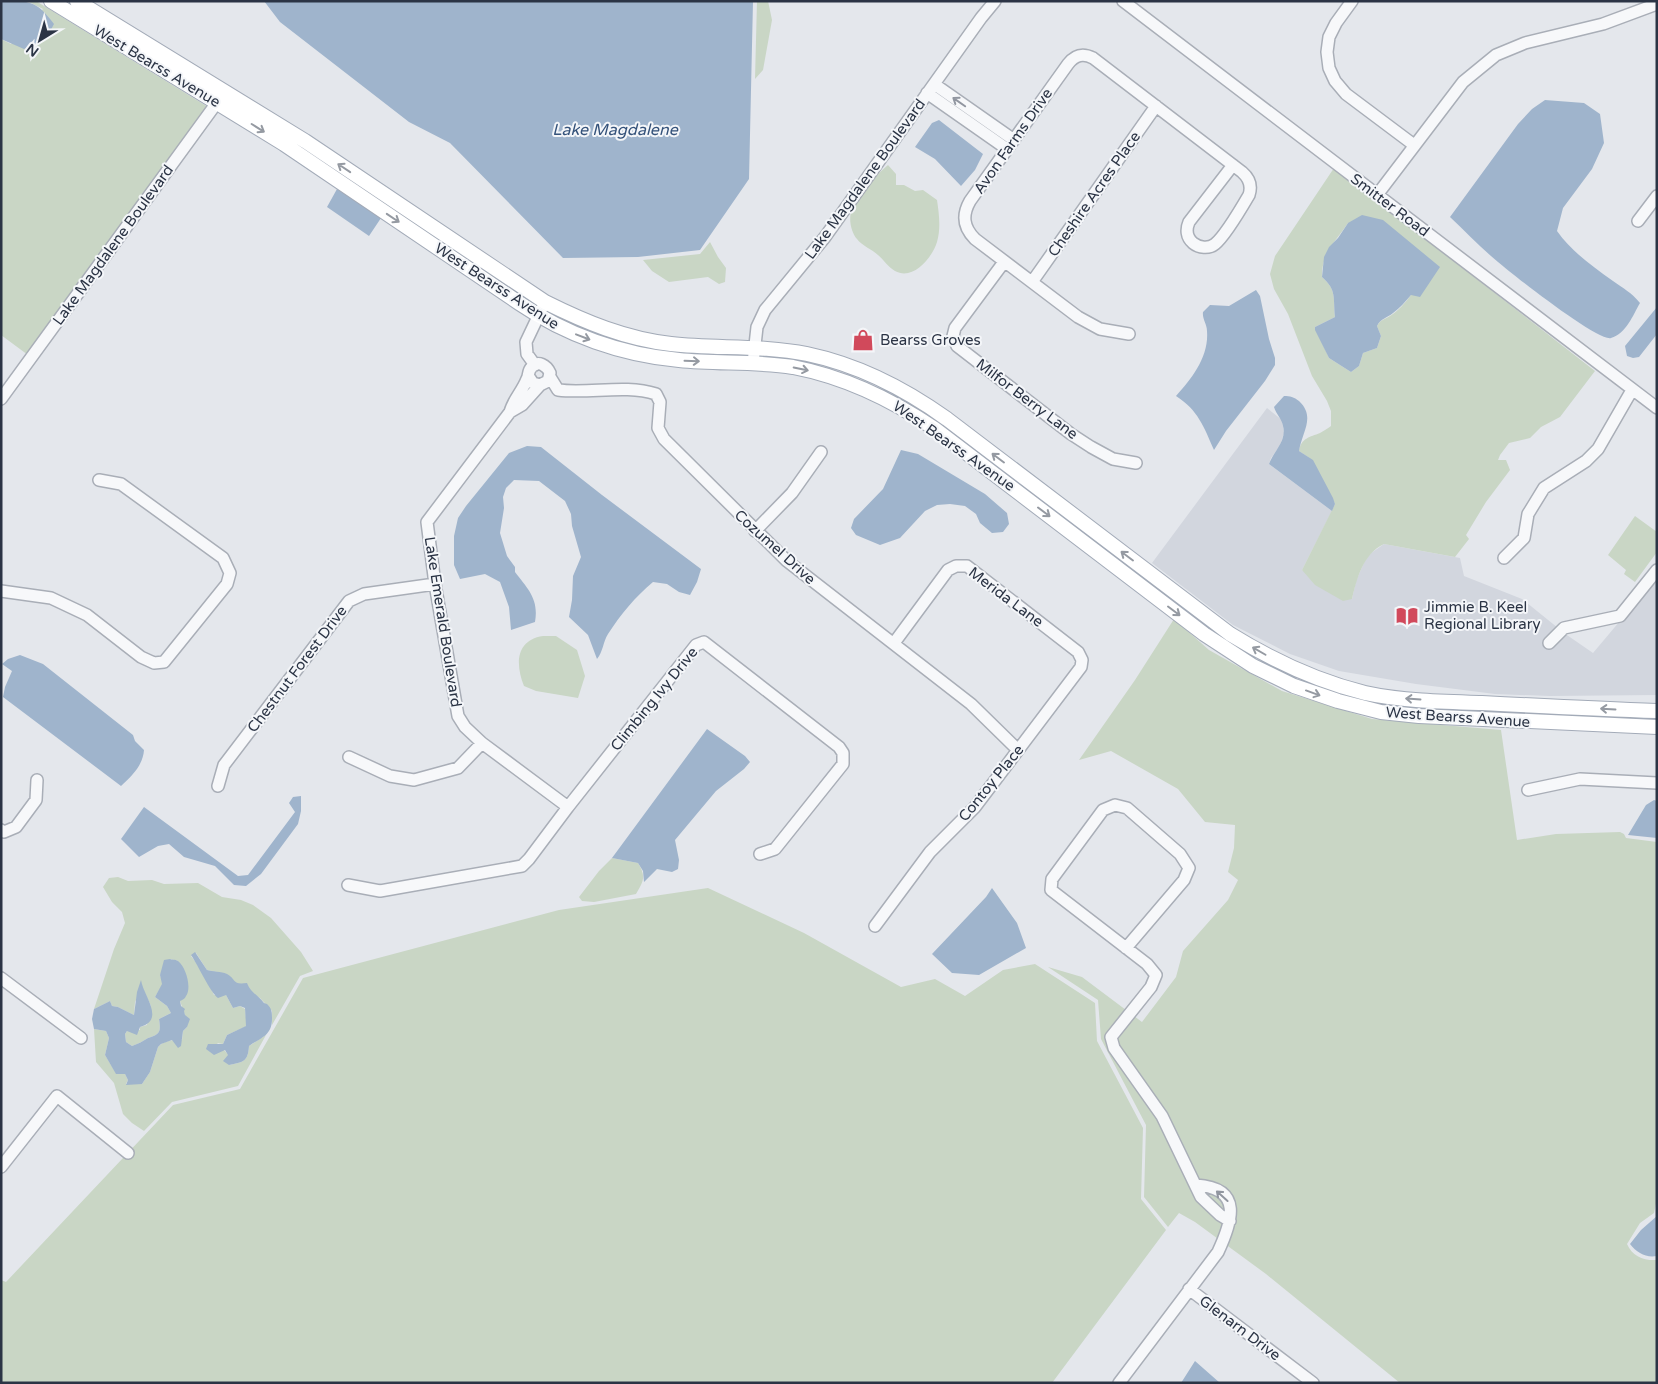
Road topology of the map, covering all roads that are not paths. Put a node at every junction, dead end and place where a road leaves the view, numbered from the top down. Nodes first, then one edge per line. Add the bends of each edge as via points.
1 (51, 1) edge
2 (77, 1) edge
3 (996, 1) edge
4 (1123, 1) edge
5 (1352, 1) edge
6 (1657, 4) edge
7 (930, 88) junction
8 (221, 97) junction
9 (1156, 106) junction
10 (1010, 145) junction
11 (1414, 145) junction
12 (1232, 165) junction
13 (1377, 195) junction
14 (1657, 196) edge
15 (1638, 221) dead end
16 (1004, 262) junction
17 (1032, 282) junction
18 (545, 302) junction
19 (539, 317) junction
20 (1129, 334) dead end
21 (754, 348) junction
22 (753, 363) junction
23 (535, 365) junction
24 (529, 377) junction
25 (550, 377) junction
26 (540, 386) junction
27 (1632, 390) junction
28 (1, 399) edge
29 (1657, 408) edge
30 (510, 412) junction
31 (822, 452) dead end
32 (1136, 464) dead end
33 (99, 480) dead end
34 (755, 531) junction
35 (1504, 558) dead end
36 (1657, 570) edge
37 (435, 584) junction
38 (1, 591) edge
39 (894, 643) junction
40 (1549, 643) dead end
41 (1082, 660) joint
42 (1462, 702) junction
43 (1657, 711) edge
44 (1381, 712) junction
45 (1657, 727) edge
46 (482, 743) junction
47 (1018, 750) junction
48 (349, 757) dead end
49 (38, 780) dead end
50 (1657, 783) edge
51 (218, 786) dead end
52 (1528, 790) dead end
53 (568, 807) junction
54 (1, 830) edge
55 (760, 854) dead end
56 (348, 885) dead end
57 (875, 926) dead end
58 (1126, 948) junction
59 (1, 978) edge
60 (81, 1038) dead end
61 (128, 1153) dead end
62 (1, 1167) edge
63 (1196, 1185) junction
64 (1230, 1221) junction
65 (1190, 1289) junction
66 (1119, 1383) edge
67 (1313, 1383) edge

1 - 8 main road, West Bearss Avenue
2 - 8 main road, West Bearss Avenue
3 - 7 street, Lake Magdalene Boulevard
4 - 13 street, Smitter Road
5 - 11 street via 1329,38 1329,68 1346,94
6 - 11 street via 1603,24 1525,43 1496,55 1462,82
7 - 10 street
7 - 21 street, Lake Magdalene Boulevard via 825,237 765,310 757,328
18 -> 8 main road, West Bearss Avenue via 305,141
8 -> 19 main road, West Bearss Avenue via 284,144
8 - 28 street, Lake Magdalene Boulevard
9 - 10 street, Avon Farms Drive via 1093,58 1079,55 1068,64
9 - 12 street, Avon Farms Drive
9 - 17 street, Cheshire Acres Place
10 - 16 street, Avon Farms Drive via 970,201 964,218 970,234
11 - 13 street
12 - 12 street, Avon Farms Drive via 1189,222 1187,233 1193,244 1199,247 1216,244 1249,195 1251,188 1246,175
13 - 27 street, Smitter Road
14 - 15 street
16 - 17 street, Avon Farms Drive
16 - 32 street, Milfor Berry Lane via 955,328 953,336 957,346 1071,434 1113,459
17 - 20 street, Avon Farms Drive via 1091,324
18 - 19 street
18 - 21 main road, West Bearss Avenue via 576,318 643,339
19 -> 22 main road, West Bearss Avenue via 604,344 649,356
19 - 23 street via 526,342 527,354
21 - 22 street, Lake Magdalene Boulevard
42 -> 21 main road, West Bearss Avenue via 1365,693 1282,663 1218,625 914,396 881,378 837,362 805,354
22 -> 44 main road, West Bearss Avenue via 826,375 897,404 935,429 1238,657 1305,690
23 - 24 street via 530,368
23 - 25 street via 546,367
24 - 26 street
24 - 30 street, Lake Emerald Boulevard via 514,399
25 - 26 street
25 - 34 street, Cozumel Drive via 558,390 643,390 656,394 660,402 658,428 664,439
26 - 30 street, Lake Emerald Boulevard via 522,405
27 - 29 street, Smitter Road
27 - 35 street via 1598,449 1586,461 1544,488 1528,514 1524,538
30 - 37 street, Lake Emerald Boulevard via 427,522
31 - 34 street via 792,493
33 - 38 street via 121,484 223,558 230,573 226,584 164,662 154,663 141,657 87,615 51,598
34 - 39 street, Cozumel Drive via 787,562
36 - 40 street via 1620,616 1564,628
37 - 46 street, Lake Emerald Boulevard via 458,716
37 - 51 street, Chestnut Forest Drive via 364,594 349,601 224,765
39 - 41 street, Merida Lane via 948,570 967,566 1078,652
39 - 47 street, Cozumel Drive via 971,704
41 - 47 street, Contoy Place via 1081,667
43 -> 42 main road, West Bearss Avenue
42 - 44 main road via 1449,712 1393,708
44 - 45 main road, West Bearss Avenue
46 - 48 street via 458,768 414,780 390,776
46 - 53 street, Lake Emerald Boulevard
47 - 57 street, Contoy Place via 974,808 930,852
49 - 54 street via 36,800 16,826 4,832
50 - 52 street via 1580,779
53 - 55 street, Climbing Ivy Drive via 696,645 704,642 843,753 843,764 775,849
53 - 56 street, Climbing Ivy Drive via 522,866 380,891
58 - 58 street via 1051,890 1052,879 1069,856 1104,810 1115,805 1127,808 1180,854 1190,868 1184,880
58 - 63 street via 1156,975 1111,1037 1114,1048 1162,1116
59 - 60 street
61 - 62 street via 57,1096
63 - 64 street via 1201,1197
64 -> 63 street via 1231,1207 1220,1192
64 - 65 street via 1218,1252
65 - 66 street, Glenarn Drive
65 - 67 street, Glenarn Drive

